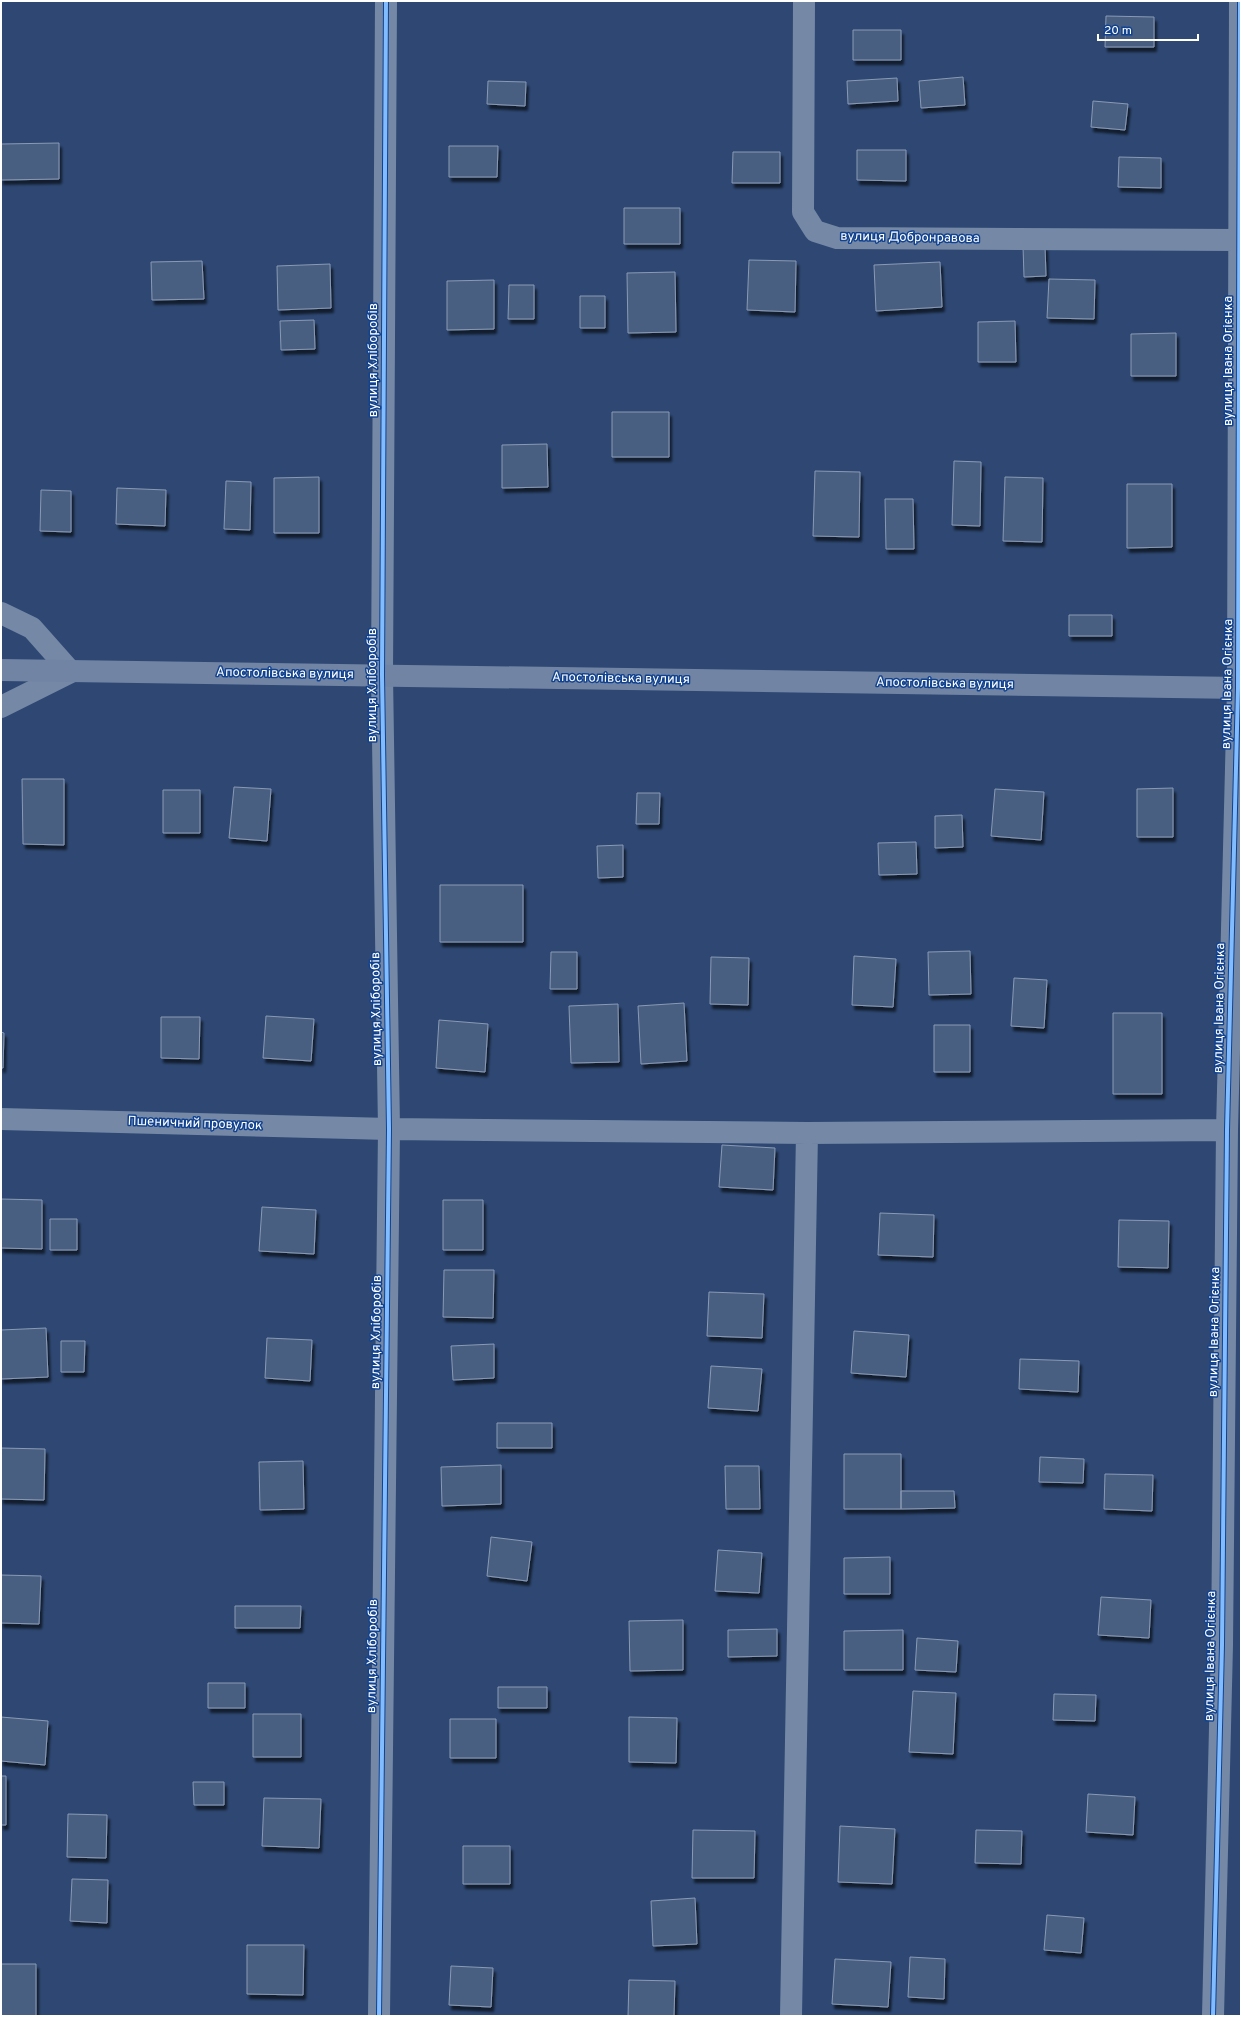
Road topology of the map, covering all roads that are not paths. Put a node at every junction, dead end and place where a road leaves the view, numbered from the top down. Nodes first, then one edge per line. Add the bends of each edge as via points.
1 (386, 1) edge
2 (804, 1) edge
3 (1240, 1) edge
4 (1239, 240) junction
5 (1, 613) edge
6 (1, 670) edge
7 (71, 672) junction
8 (382, 675) junction
9 (1240, 688) edge
10 (1, 707) edge
11 (1, 1119) edge
12 (389, 1129) junction
13 (1227, 1130) junction
14 (806, 1133) junction
15 (379, 2016) edge
16 (791, 2016) edge
17 (1214, 2016) edge

1 - 8 street, вулиця Хліборобів
2 - 4 street, вулиця Добронравова via 803,212 815,231 838,238
3 - 4 street, вулиця Івана Огієнка
4 - 9 street, вулиця Івана Огієнка
5 - 7 street via 32,628
6 - 7 street, Апостолівська вулиця
7 - 8 street, Апостолівська вулиця
7 - 10 street
8 - 9 street, Апостолівська вулиця
8 - 12 street, вулиця Хліборобів
9 - 13 street, вулиця Івана Огієнка
11 - 12 street, Пшеничний провулок
12 - 14 street, Пшеничний провулок
12 - 15 street, вулиця Хліборобів
13 - 14 street, Пшеничний провулок
13 - 17 street, вулиця Івана Огієнка via 1222,1645
14 - 16 street

